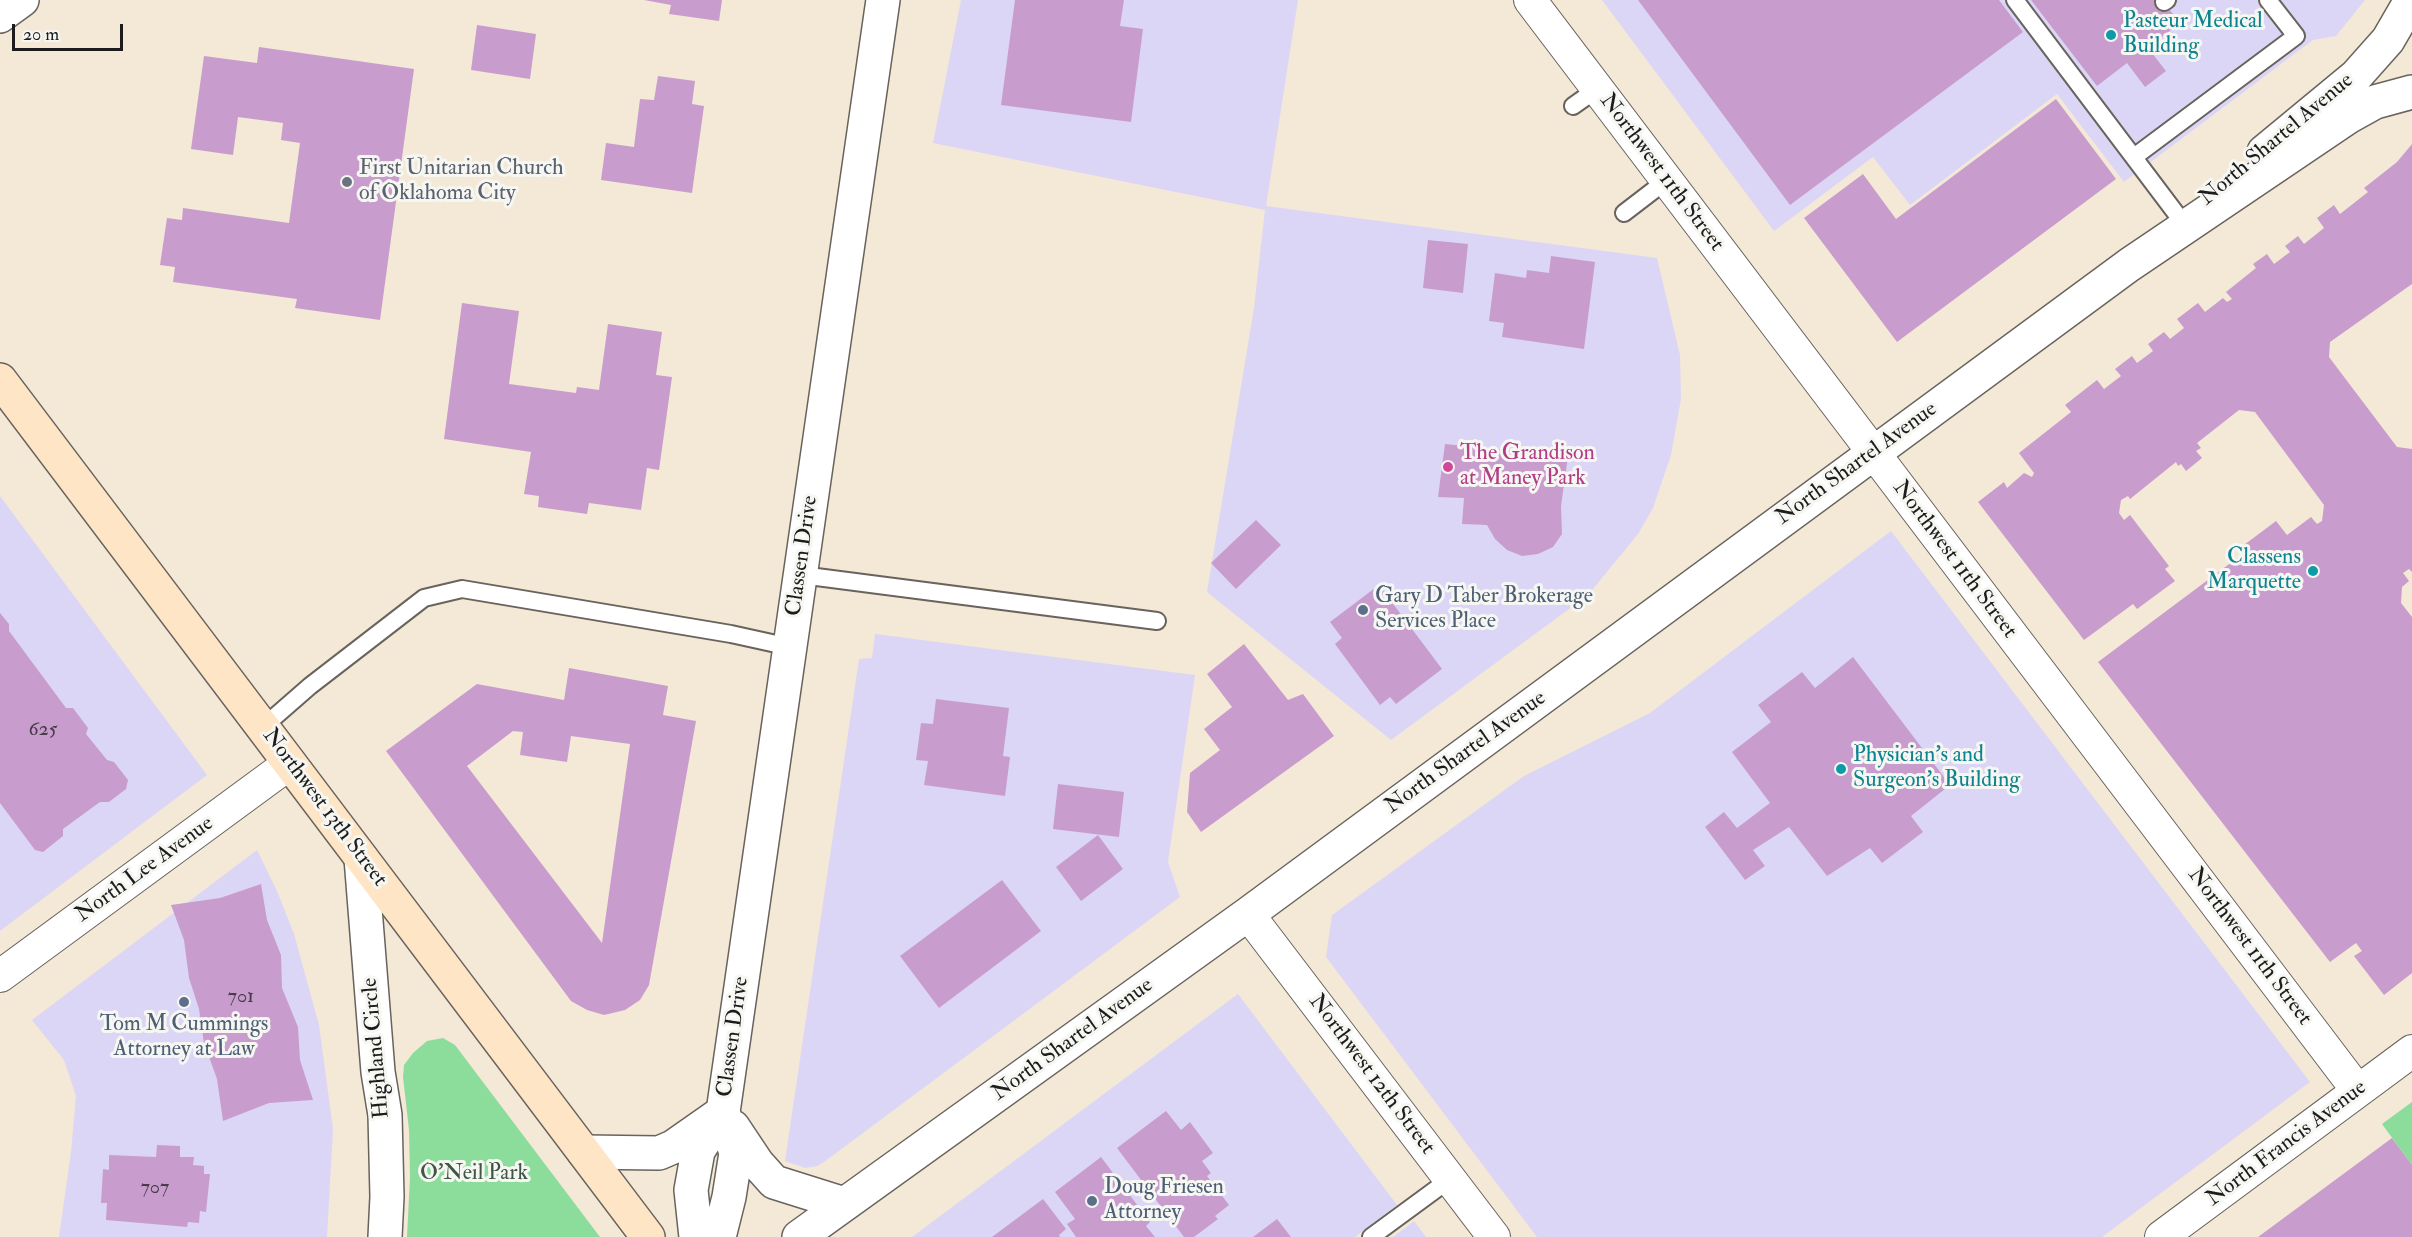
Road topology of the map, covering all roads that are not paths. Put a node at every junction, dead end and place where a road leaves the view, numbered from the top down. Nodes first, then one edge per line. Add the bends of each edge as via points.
1 (22, 0) edge
2 (883, 0) edge
3 (1530, 0) edge
4 (2015, 0) edge
5 (2268, 0) edge
6 (2410, 8) edge
7 (0, 16) edge
8 (2412, 92) edge
9 (2134, 158) junction
10 (1667, 180) junction
11 (1624, 213) dead end
12 (2181, 220) junction
13 (2129, 265) junction
14 (0, 380) edge
15 (1872, 453) junction
16 (801, 574) junction
17 (1157, 621) dead end
18 (790, 647) junction
19 (263, 727) junction
20 (290, 763) junction
21 (361, 858) junction
22 (1248, 914) junction
23 (0, 975) edge
24 (2412, 1051) edge
25 (2358, 1091) junction
26 (723, 1112) junction
27 (584, 1152) junction
28 (1450, 1179) junction
29 (844, 1204) junction
30 (385, 1237) edge
31 (648, 1237) edge
32 (696, 1237) edge
33 (719, 1237) edge
34 (799, 1237) edge
35 (1371, 1237) edge
36 (1494, 1237) edge
37 (2161, 1237) edge

1 - 7 street
2 - 16 street, Classen Drive
3 - 10 street, Northwest 11th Street via 1585,97
4 - 9 lane via 2076,70
5 - 9 lane via 2296,36
6 - 12 street, North Shartel Avenue via 2356,76
8 - 13 street, North Shartel Avenue via 2375,102 2348,117
9 - 12 lane
10 - 11 lane
10 - 15 street, Northwest 11th Street
12 - 13 street, North Shartel Avenue
13 - 15 street, North Shartel Avenue
14 - 19 main road, Northwest 13th Street
15 - 22 street, North Shartel Avenue
15 - 25 street, Northwest 11th Street
16 - 17 lane
16 - 18 street, Classen Drive
18 - 19 lane via 462,589 424,598
18 - 26 street, Classen Drive
19 - 20 main road, Northwest 13th Street
20 - 21 main road, Northwest 13th Street
20 - 23 street, North Lee Avenue
21 - 27 main road, Northwest 13th Street
21 - 30 street, Highland Circle via 385,1115
22 - 28 street, Northwest 12th Street
22 - 29 street, North Shartel Avenue
24 - 25 street, North Francis Avenue
25 - 37 street, North Francis Avenue
26 - 27 street via 659,1153
26 - 29 street via 774,1182
26 - 32 street, Classen Drive via 698,1151 691,1190
26 - 33 street, Classen Drive via 736,1153
27 - 31 main road, Northwest 13th Street
28 - 35 lane
28 - 36 street, Northwest 12th Street
29 - 34 street, North Shartel Avenue

